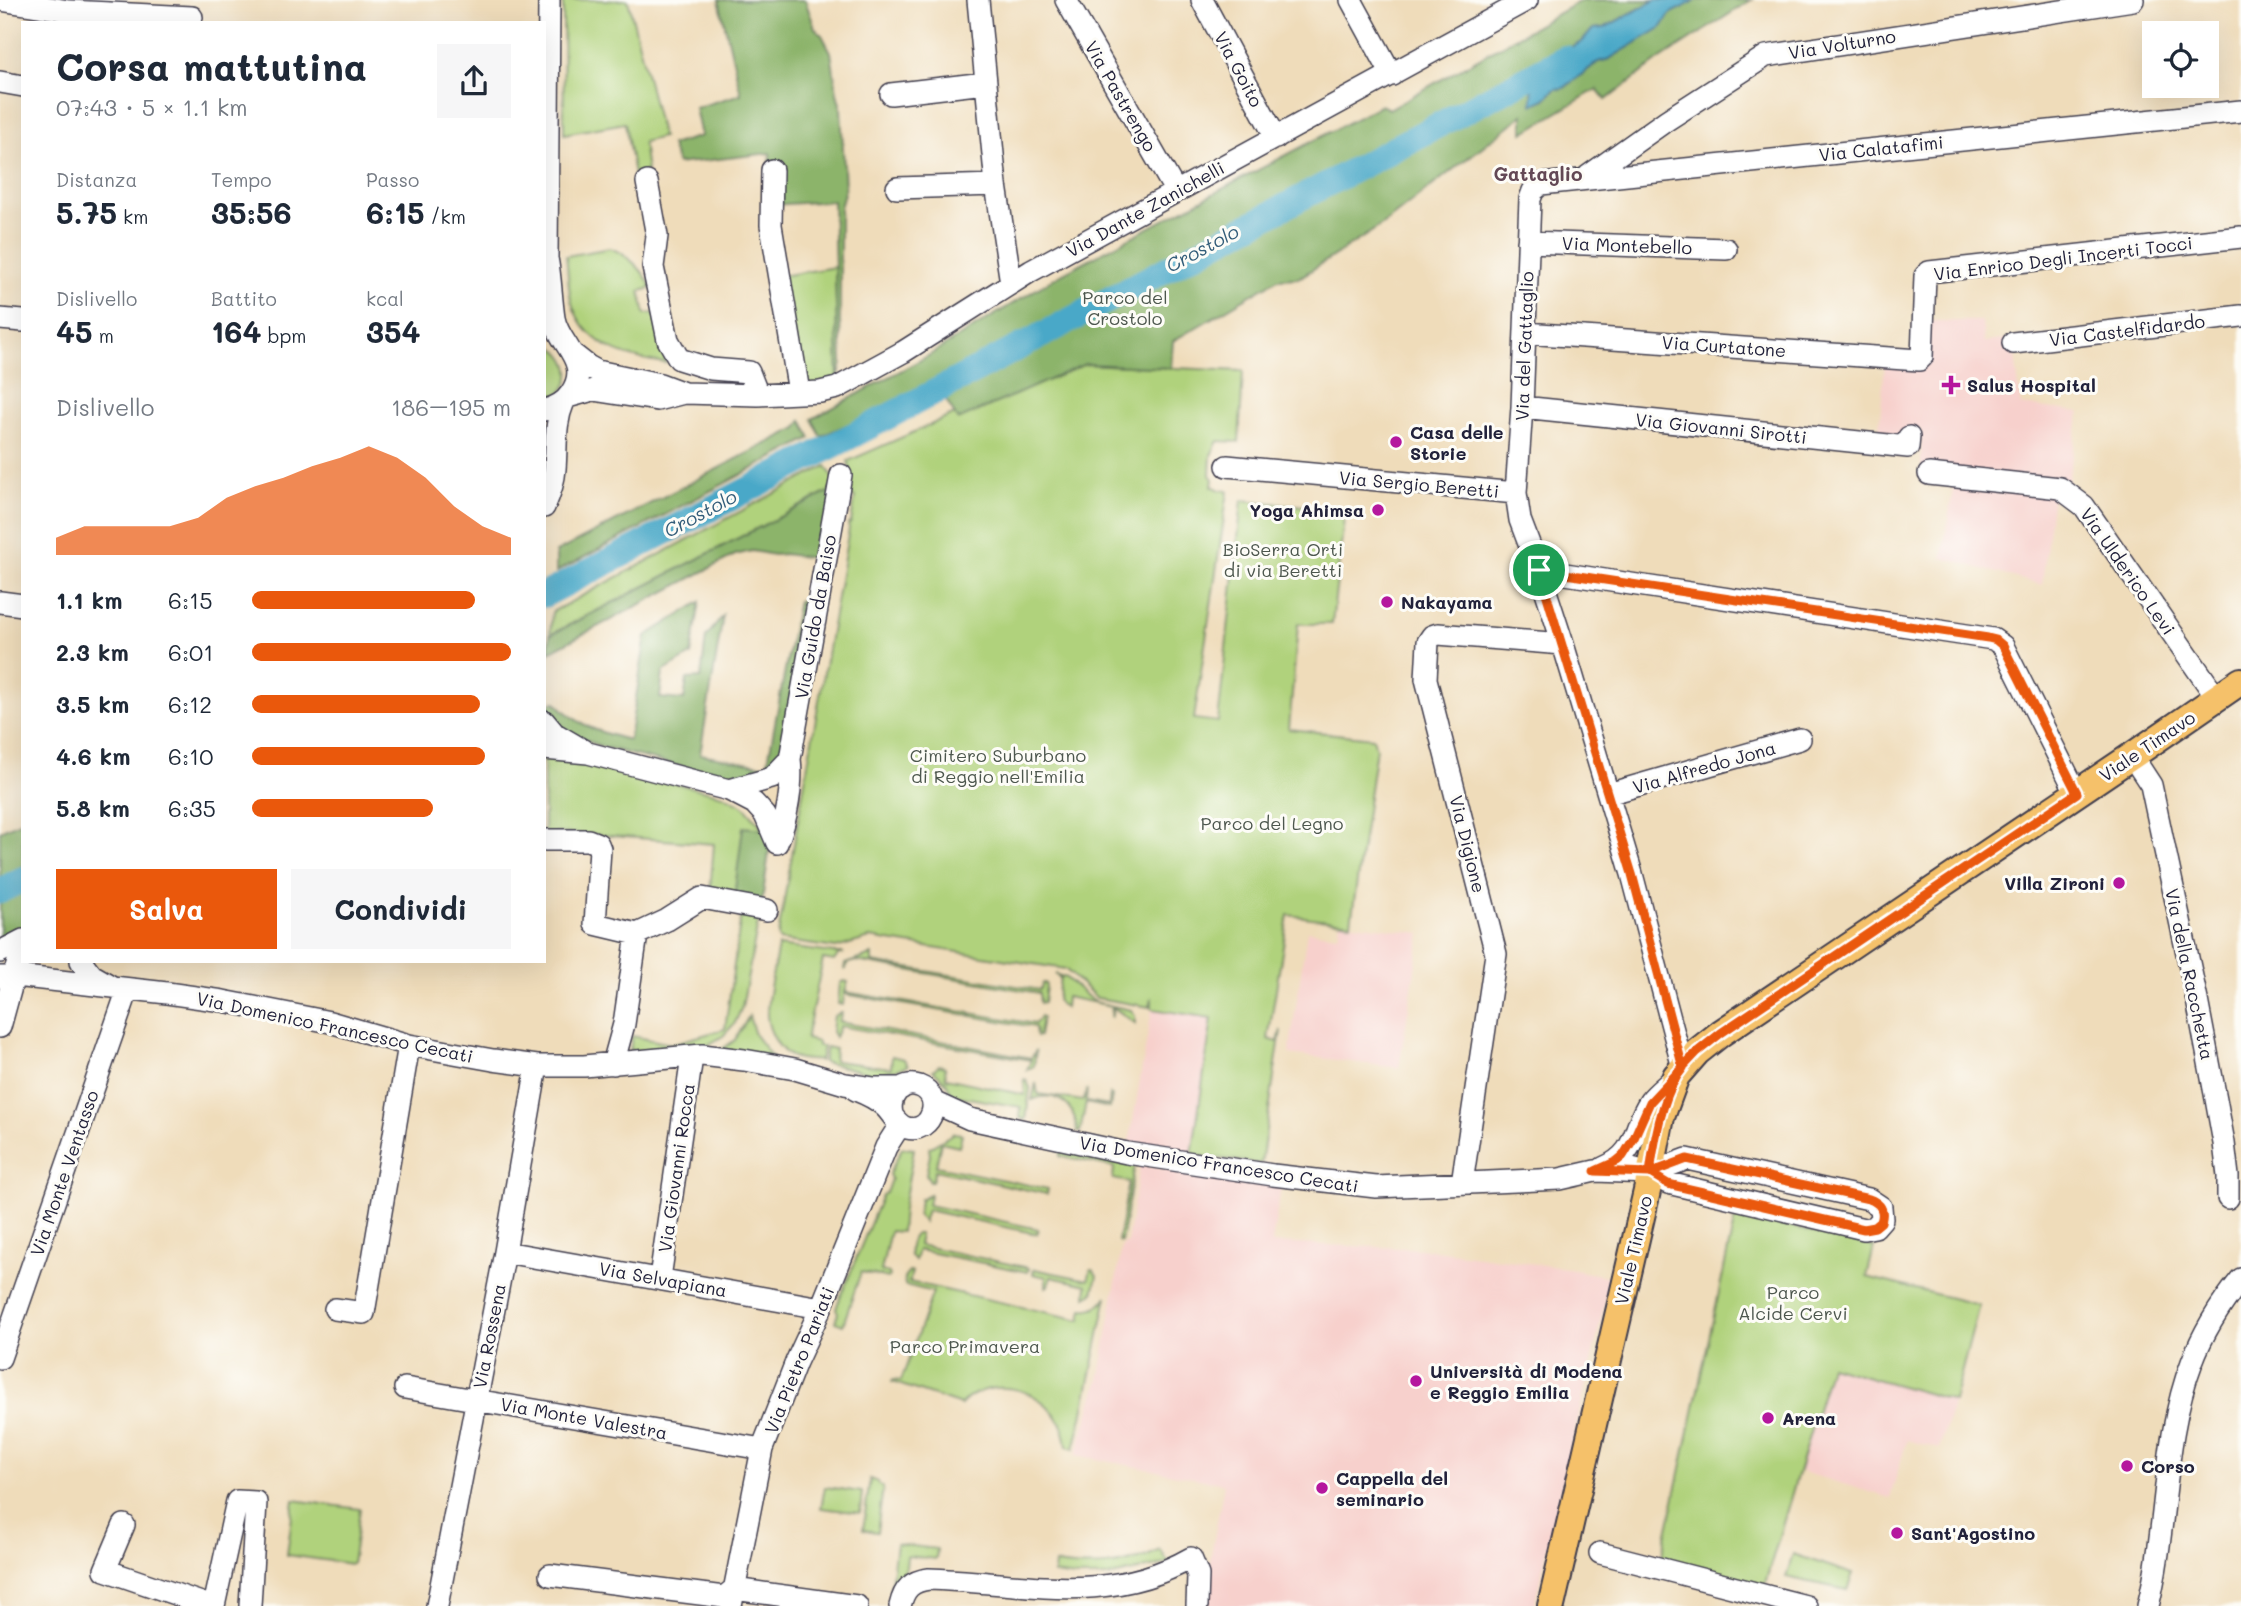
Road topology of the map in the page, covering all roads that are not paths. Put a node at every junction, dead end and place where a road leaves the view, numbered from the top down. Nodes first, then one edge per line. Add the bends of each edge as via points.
1 (549, 0) edge
2 (978, 0) edge
3 (1066, 0) edge
4 (1202, 0) edge
5 (1351, 0) edge
6 (1527, 0) edge
7 (2133, 0) edge
8 (0, 1) edge
9 (190, 13) edge
10 (1392, 75) junction
11 (0, 82) edge
12 (985, 83) junction
13 (21, 86) edge
14 (891, 94) dead end
15 (2241, 111) edge
16 (1276, 138) junction
17 (772, 170) dead end
18 (1586, 178) junction
19 (647, 182) dead end
20 (996, 186) junction
21 (897, 188) dead end
22 (1176, 192) junction
23 (1530, 199) joint
24 (2241, 237) edge
25 (1528, 242) junction
26 (1726, 249) dead end
27 (546, 261) edge
28 (1012, 284) junction
29 (2241, 316) edge
30 (0, 318) edge
31 (21, 319) edge
32 (1525, 333) junction
33 (546, 334) edge
34 (2014, 343) dead end
35 (569, 348) junction
36 (1922, 357) joint
37 (799, 392) junction
38 (684, 393) junction
39 (758, 395) junction
40 (559, 403) edge
41 (1522, 407) junction
42 (1909, 437) dead end
43 (1227, 466) dead end
44 (1929, 474) dead end
45 (841, 475) dead end
46 (1516, 492) junction
47 (546, 501) edge
48 (1539, 570) junction
49 (0, 602) edge
50 (21, 605) edge
51 (1563, 644) junction
52 (2241, 681) edge
53 (2217, 698) junction
54 (546, 723) edge
55 (1800, 739) dead end
56 (546, 749) edge
57 (588, 752) junction
58 (2132, 757) junction
59 (790, 759) junction
60 (729, 790) junction
61 (2077, 793) junction
62 (1608, 794) junction
63 (546, 840) edge
64 (767, 909) dead end
65 (637, 934) junction
66 (21, 941) edge
67 (0, 951) edge
68 (21, 957) edge
69 (83, 963) edge
70 (7, 976) edge
71 (120, 988) junction
72 (0, 1027) edge
73 (409, 1045) junction
74 (692, 1057) junction
75 (613, 1064) junction
76 (537, 1066) junction
77 (1679, 1072) junction
78 (845, 1084) junction
79 (902, 1088) junction
80 (930, 1112) junction
81 (896, 1119) junction
82 (1595, 1171) junction
83 (1650, 1173) junction
84 (1462, 1184) junction
85 (2228, 1198) dead end
86 (505, 1252) junction
87 (660, 1278) junction
88 (2241, 1279) edge
89 (821, 1308) junction
90 (335, 1309) dead end
91 (0, 1357) edge
92 (405, 1388) dead end
93 (477, 1399) junction
94 (762, 1449) junction
95 (124, 1525) dead end
96 (1600, 1553) dead end
97 (550, 1575) dead end
98 (733, 1597) edge
99 (1018, 1599) edge
100 (212, 1606) edge
101 (250, 1606) edge
102 (437, 1606) edge
103 (857, 1606) edge
104 (900, 1606) edge
105 (1197, 1606) edge
106 (1551, 1606) edge
107 (1806, 1606) edge
108 (2148, 1606) edge

1 - 27 street
2 - 12 street
3 - 22 street, Via Pastrengo
4 - 16 street, Via Goito
5 - 10 street
6 - 10 street, Via Dante Zanichelli
7 - 18 street, Via Volturno via 1766,56
8 - 9 street via 69,11
10 - 16 street, Via Dante Zanichelli
11 - 13 street
12 - 14 street
12 - 20 street
15 - 18 street, Via Calatafimi
16 - 22 street, Via Dante Zanichelli
17 - 37 street via 771,225
18 - 23 street, Via Calatafimi via 1541,184
19 - 39 street via 657,236 653,267 668,340 678,359 711,369 749,372
20 - 21 street
20 - 28 street
22 - 28 street, Via Dante Zanichelli
23 - 25 street, Via del Gattaglio
24 - 36 street, Via Enrico Degli Incerti Tocci via 1928,272
25 - 26 street, Via Montebello
25 - 32 street, Via del Gattaglio
27 - 35 street via 555,319
28 - 37 street, Via Dante Zanichelli via 858,378 828,390
29 - 34 street, Via Castelfidardo
30 - 31 street
32 - 36 street, Via Curtatone
32 - 41 street, Via del Gattaglio
33 - 35 street
35 - 38 street via 597,371
35 - 40 street via 577,381
37 - 39 street, Via Dante Zanichelli
38 - 39 street, Via Dante Zanichelli
38 - 40 street via 657,400 593,390
40 - 47 street via 554,478
41 - 42 street, Via Giovanni Sirotti via 1908,447
41 - 46 street, Via del Gattaglio
43 - 46 street, Via Sergio Beretti
44 - 53 street, Via Ulderico Levi via 2060,488 2084,506
45 - 59 street, Via Guido da Baiso
46 - 48 street, Via Sergio Beretti via 1520,520
48 - 51 street, Via Sergio Beretti
48 - 61 street via 1996,640
49 - 50 street
51 - 62 street, Via Sergio Beretti
51 - 84 street, Via Digione via 1438,634 1428,642 1426,679 1496,954
52 - 53 main road, Viale Timavo
53 - 58 main road, Viale Timavo
54 - 57 street
55 - 62 street, Via Alfredo Jona
56 - 57 street
57 - 60 street
58 - 61 main road, Viale Timavo
58 - 85 street, Via della Racchetta via 2151,785 2216,1100
59 - 60 street via 772,778
59 - 60 street, Via Guido da Baiso via 792,775 777,843 765,815 754,803
61 - 77 main road, Viale Timavo via 1721,1033
62 - 77 street, Via Sergio Beretti
63 - 65 street via 598,844 595,924
64 - 65 street via 702,898
65 - 75 street via 624,1024
66 - 67 street
68 - 70 street
69 - 71 street via 92,975
70 - 71 street, Via Domenico Francesco Cecati
70 - 72 street
71 - 73 street, Via Domenico Francesco Cecati via 223,1001 330,1022
71 - 91 street, Via Monte Ventasso
73 - 76 street, Via Domenico Francesco Cecati
73 - 90 street via 364,1313
74 - 75 street, Via Domenico Francesco Cecati
74 - 78 street, Via Domenico Francesco Cecati via 744,1060
74 - 87 street, Via Giovanni Rocca
75 - 76 street, Via Domenico Francesco Cecati
76 - 86 street, Via Rossena
77 - 82 street via 1650,1102 1623,1156
77 - 83 main road, Viale Timavo via 1661,1117
78 - 79 street
78 - 81 street via 877,1101
79 - 80 street via 918,1086 929,1093
79 - 81 street via 891,1101
80 - 81 street via 914,1129
80 - 84 street, Via Domenico Francesco Cecati via 1127,1153 1273,1175 1376,1187
81 - 89 street, Via Pietro Pariati
82 - 83 street, Via Domenico Francesco Cecati
82 - 84 street, Via Domenico Francesco Cecati via 1560,1179
83 - 83 street via 1668,1184 1864,1229 1875,1227 1882,1219 1881,1207 1869,1199 1687,1159
83 - 106 main road, Viale Timavo
86 - 87 street, Via Selvapiana
86 - 93 street, Via Rossena
87 - 89 street, Via Selvapiana
88 - 108 street via 2221,1305 2192,1362 2177,1413
89 - 94 street, Via Pietro Pariati
92 - 93 street, Via Monte Valestra
93 - 94 street, Via Monte Valestra
93 - 102 street, Via Rossena
94 - 98 street, Via Pietro Pariati
95 - 100 street via 106,1570
96 - 107 street
97 - 98 street
98 - 103 street
99 - 104 street via 925,1579 908,1587
99 - 105 street via 1105,1596 1186,1570 1198,1584
100 - 101 street via 237,1501 256,1502

